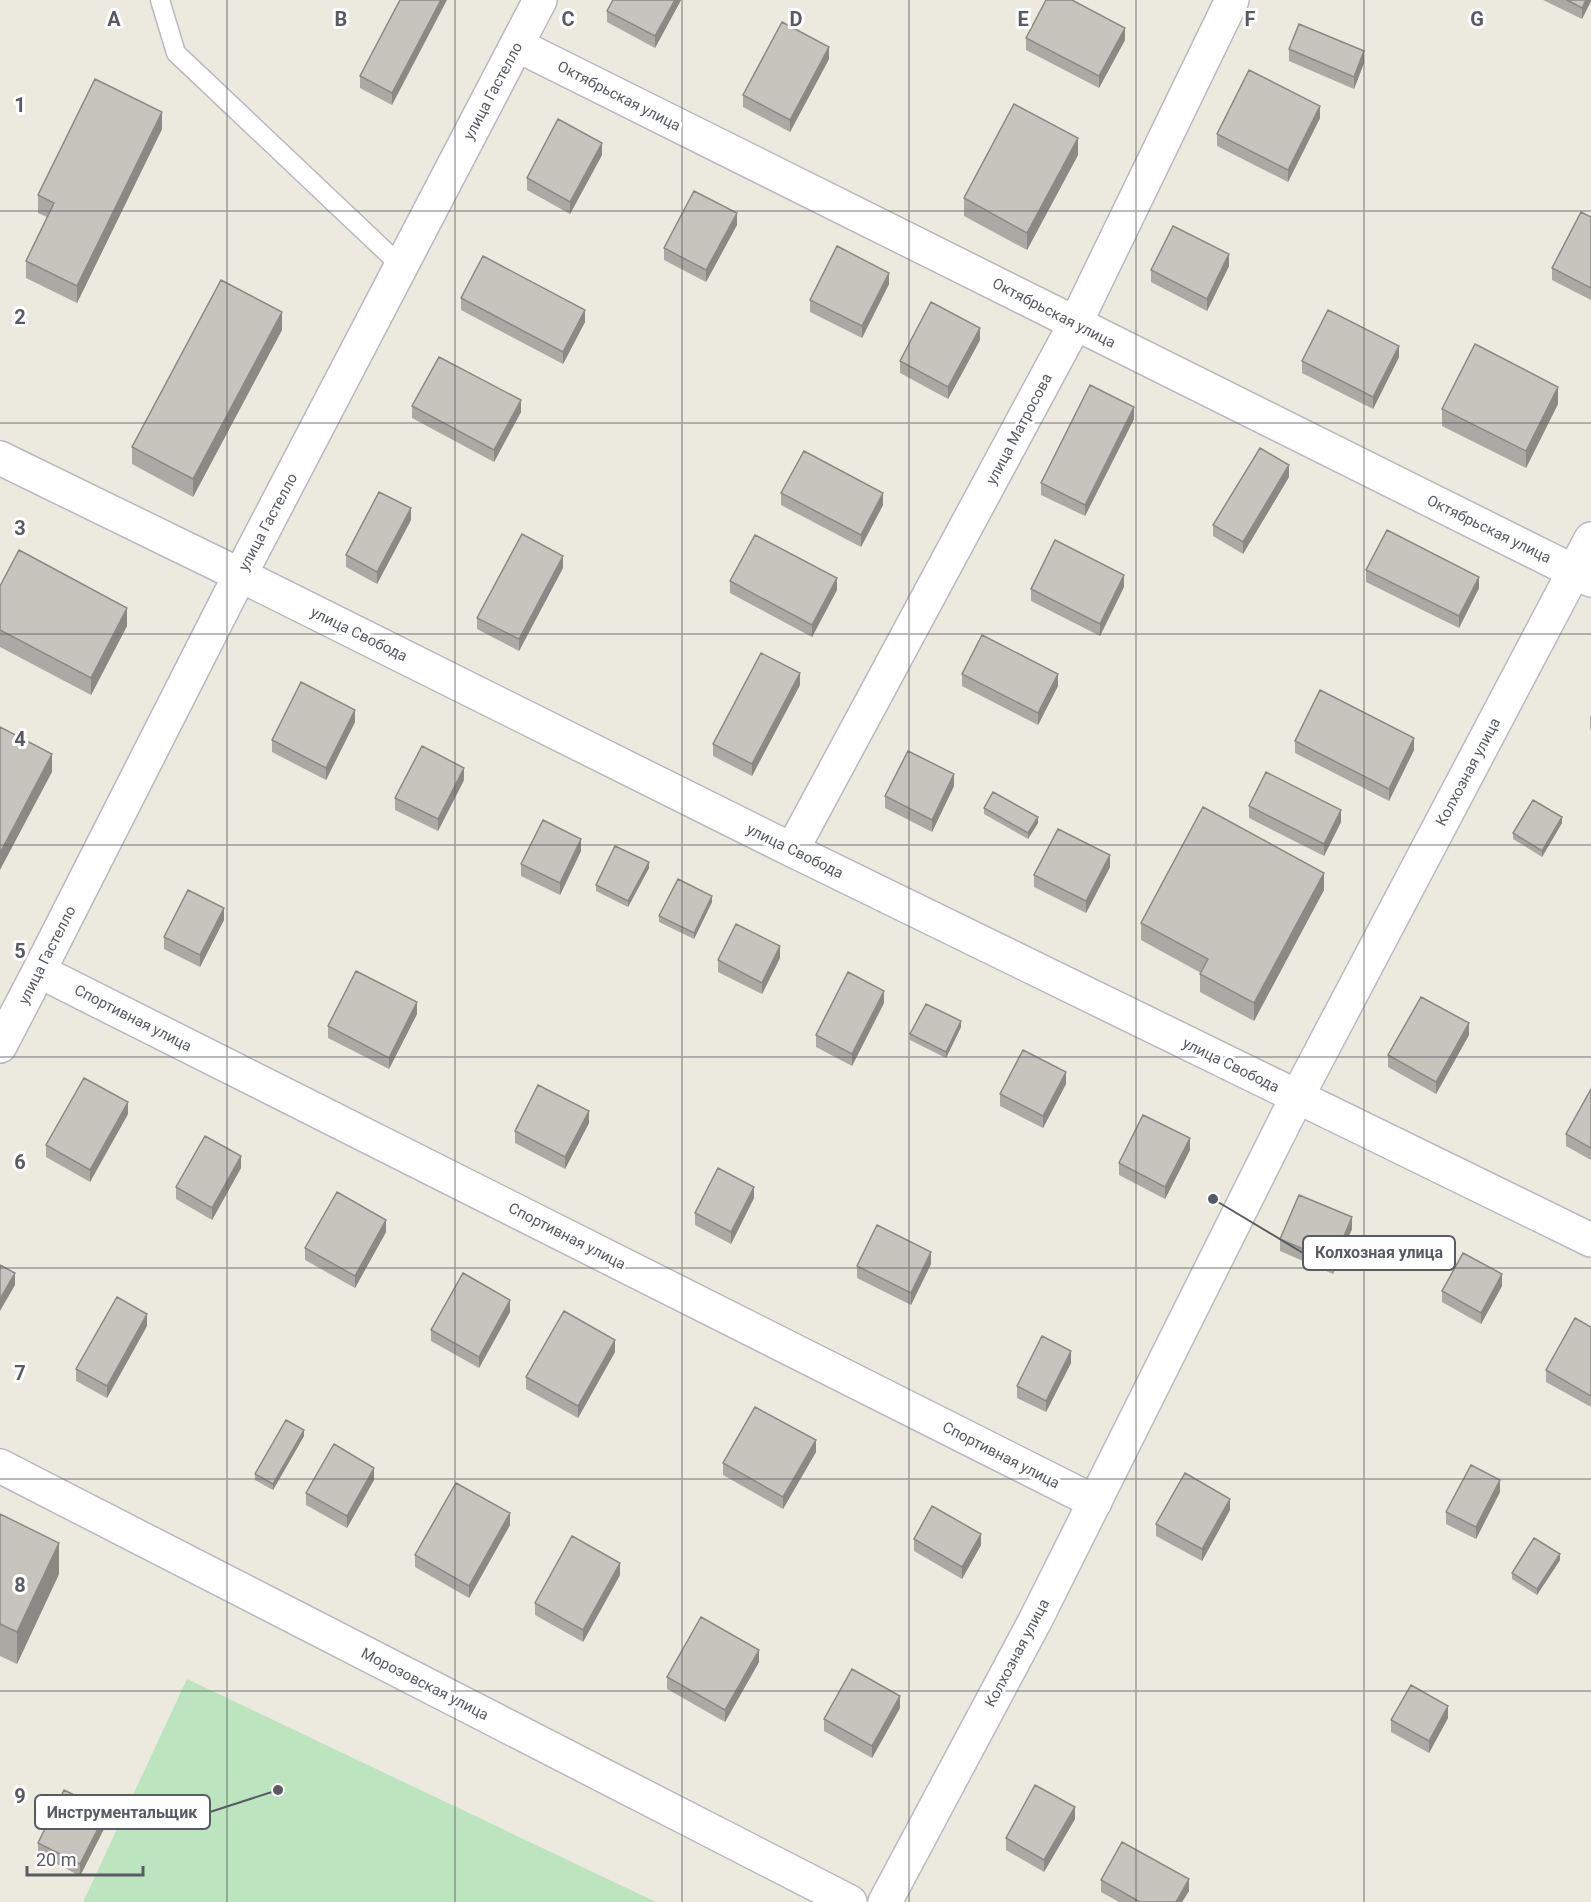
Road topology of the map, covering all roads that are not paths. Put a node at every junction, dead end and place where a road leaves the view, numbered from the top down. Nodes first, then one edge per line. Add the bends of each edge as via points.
1 (160, 0) edge
2 (540, 0) edge
3 (1232, 0) edge
4 (517, 45) junction
5 (401, 266) junction
6 (1075, 324) junction
7 (0, 458) edge
8 (1591, 539) edge
9 (240, 575) junction
10 (1582, 576) edge
11 (792, 850) junction
12 (39, 971) junction
13 (0, 1046) edge
14 (1297, 1097) junction
15 (1591, 1240) edge
16 (0, 1466) edge
17 (1095, 1502) junction
18 (850, 1902) edge
19 (885, 1902) edge

1 - 5 lane via 176,53
2 - 4 street, улица Гастелло
3 - 6 street, улица Матросова
4 - 5 street, улица Гастелло
4 - 6 street, Октябрьская улица
5 - 9 street, улица Гастелло
6 - 10 street, Октябрьская улица
6 - 11 street, улица Матросова
7 - 9 street, улица Свобода
8 - 10 street, Колхозная улица
9 - 11 street, улица Свобода
9 - 12 street, улица Гастелло
10 - 14 street, Колхозная улица
11 - 14 street, улица Свобода
12 - 13 street, улица Гастелло
12 - 17 street, Спортивная улица
14 - 15 street, улица Свобода
14 - 17 street, Колхозная улица
16 - 18 street, Морозовская улица
17 - 19 street, Колхозная улица

